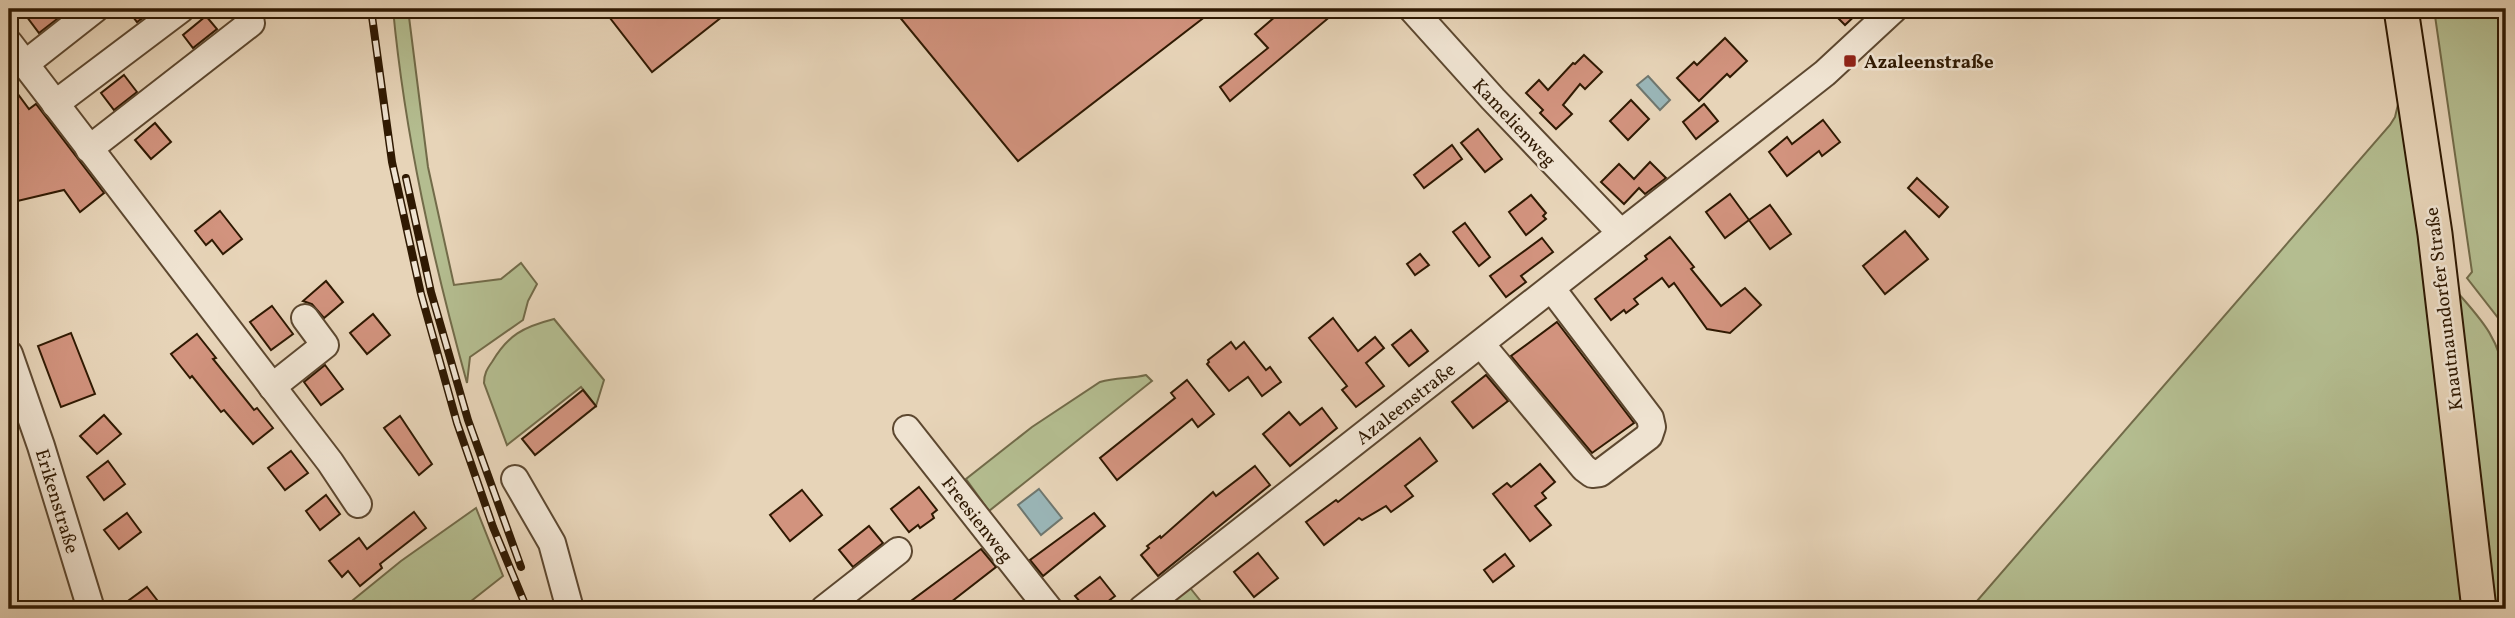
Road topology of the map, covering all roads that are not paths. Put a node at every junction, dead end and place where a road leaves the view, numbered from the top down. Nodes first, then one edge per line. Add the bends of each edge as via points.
1 (95, 9) edge
2 (181, 9) edge
3 (1412, 9) edge
4 (1894, 9) edge
5 (2401, 9) edge
6 (251, 23) dead end
7 (9, 43) edge
8 (25, 64) junction
9 (55, 104) junction
10 (89, 149) junction
11 (1622, 233) junction
12 (1552, 289) junction
13 (305, 317) dead end
14 (1481, 344) junction
15 (9, 354) edge
16 (272, 387) junction
17 (15, 394) edge
18 (907, 429) dead end
19 (515, 479) dead end
20 (358, 504) dead end
21 (898, 551) dead end
22 (91, 609) edge
23 (570, 609) edge
24 (824, 609) edge
25 (1049, 609) edge
26 (1142, 609) edge
27 (2479, 609) edge

1 - 8 street
2 - 9 street
3 - 11 street, Kamelienweg
4 - 11 street, Azaleenstraße via 1825,73
5 - 27 main road, Knautnaundorfer Straße via 2435,234
6 - 10 street
7 - 8 street
8 - 9 street
9 - 10 street
10 - 16 street
11 - 12 street, Azaleenstraße
12 - 14 street, Azaleenstraße
12 - 14 street via 1650,418 1649,436 1600,473 1591,474
13 - 16 street via 326,345
14 - 26 street, Azaleenstraße
15 - 17 street, Erikenstraße
16 - 20 street
17 - 22 street, Erikenstraße
18 - 25 street, Freesienweg
19 - 23 street via 552,543
21 - 24 street

